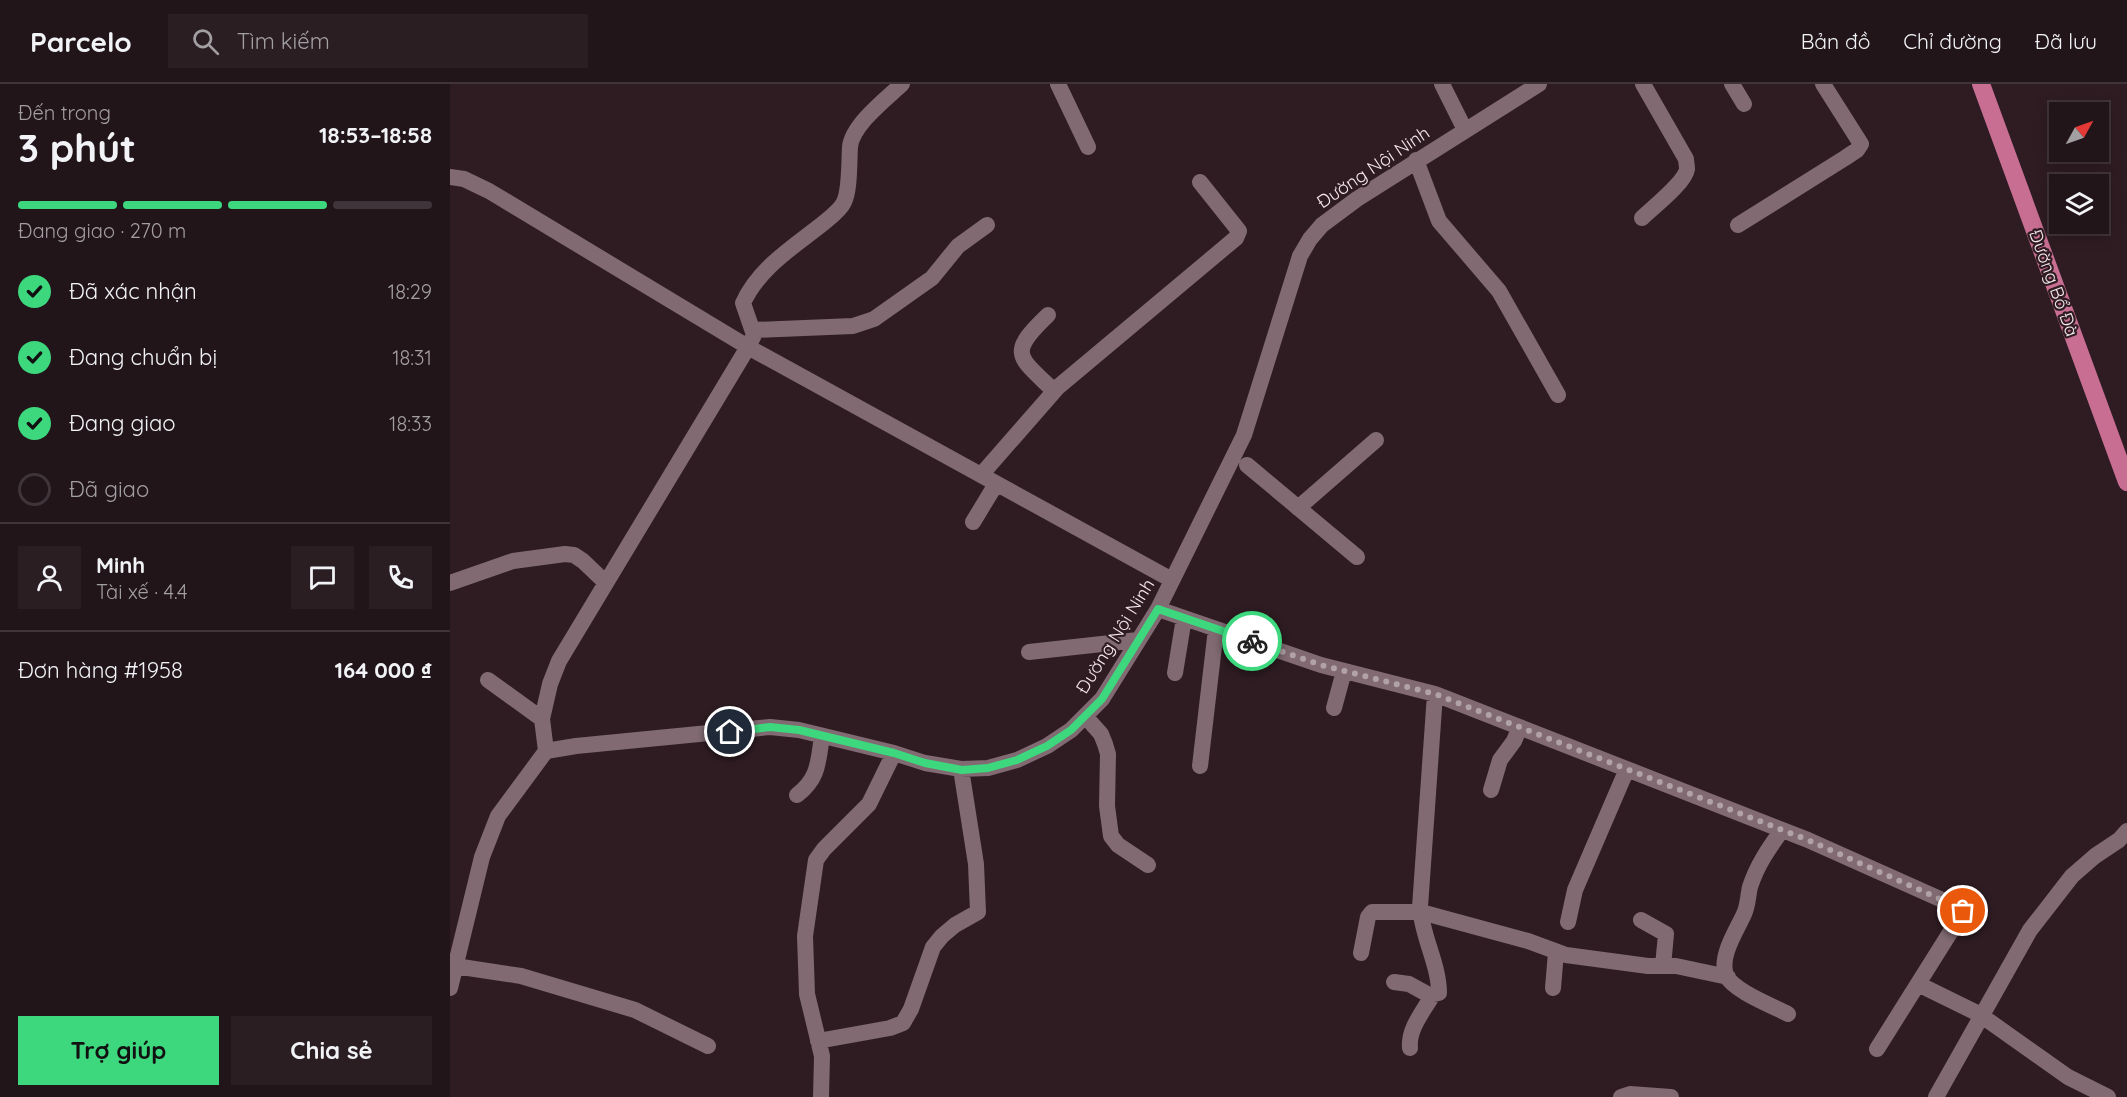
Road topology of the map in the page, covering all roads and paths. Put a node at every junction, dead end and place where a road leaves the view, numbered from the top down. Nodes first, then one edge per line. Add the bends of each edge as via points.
1 (902, 84) edge
2 (1058, 84) edge
3 (1442, 84) edge
4 (1539, 84) edge
5 (1643, 84) edge
6 (1732, 84) edge
7 (1823, 84) edge
8 (1981, 84) edge
9 (1744, 104) dead end
10 (1465, 130) junction
11 (1088, 147) dead end
12 (1416, 160) junction
13 (450, 177) edge
14 (1200, 182) dead end
15 (1641, 218) dead end
16 (987, 225) dead end
17 (1738, 225) dead end
18 (1048, 315) dead end
19 (753, 330) junction
20 (748, 347) junction
21 (1054, 391) junction
22 (1558, 395) dead end
23 (1376, 440) dead end
24 (1241, 461) junction
25 (981, 475) junction
26 (2127, 482) edge
27 (996, 484) junction
28 (1298, 508) junction
29 (973, 522) dead end
30 (1357, 556) dead end
31 (1172, 580) junction
32 (606, 582) junction
33 (450, 583) edge
34 (1158, 609) junction
35 (1184, 618) junction
36 (1216, 629) junction
37 (1138, 640) junction
38 (1029, 652) dead end
39 (1344, 671) junction
40 (1175, 673) dead end
41 (488, 680) dead end
42 (1435, 694) junction
43 (1334, 708) dead end
44 (1085, 716) junction
45 (542, 719) junction
46 (1520, 728) junction
47 (822, 736) junction
48 (546, 751) junction
49 (894, 753) junction
50 (1200, 766) dead end
51 (1627, 769) junction
52 (962, 770) junction
53 (1491, 790) dead end
54 (797, 795) dead end
55 (1782, 830) junction
56 (2127, 831) edge
57 (1148, 865) dead end
58 (1421, 912) junction
59 (1641, 920) dead end
60 (1568, 922) dead end
61 (1556, 952) junction
62 (1361, 953) dead end
63 (455, 966) junction
64 (1663, 966) junction
65 (1728, 977) junction
66 (1394, 982) dead end
67 (1918, 984) junction
68 (450, 988) edge
69 (1553, 988) dead end
70 (1432, 996) junction
71 (1788, 1014) dead end
72 (1982, 1016) junction
73 (818, 1041) junction
74 (708, 1046) dead end
75 (1410, 1048) dead end
76 (1877, 1049) dead end
77 (821, 1097) edge
78 (1621, 1097) edge
79 (1671, 1097) edge
80 (1936, 1097) edge
81 (2108, 1097) edge

1 - 19 street via 865,120 850,144 844,203 752,286 743,303
2 - 11 street
3 - 10 street
4 - 10 street, Đường Nội Ninh
5 - 15 street via 1686,159 1687,169
6 - 9 street
7 - 17 street via 1861,144
8 - 26 main road, Đường Bổ Đà
10 - 12 street, Đường Nội Ninh
12 - 22 street via 1439,221 1499,291
12 - 24 street, Đường Nội Ninh via 1322,225 1300,256 1244,435
13 - 20 street via 489,191
14 - 21 street via 1239,231 1236,238
16 - 19 street via 958,246 932,278 874,319 853,326
18 - 21 street via 1027,338 1021,356
19 - 20 street
20 - 25 street
20 - 32 street
21 - 25 street
23 - 28 street
24 - 28 street
24 - 31 street, Đường Nội Ninh
25 - 27 street
27 - 29 street
27 - 31 street
28 - 30 street
31 - 34 street, Đường Nội Ninh
32 - 33 street via 583,561 565,554 513,561
32 - 45 street via 559,661
34 - 35 street
34 - 37 street, Đường Nội Ninh
35 - 36 street
35 - 40 street
36 - 39 street
36 - 50 street
37 - 38 street
37 - 44 street, Đường Nội Ninh via 1102,699
39 - 42 street
39 - 43 street
41 - 45 street
42 - 46 street
42 - 58 street
44 - 52 street, Đường Nội Ninh via 1047,746 1017,760
44 - 57 street via 1106,744 1111,836
45 - 48 street
46 - 51 street
46 - 53 street via 1500,760
47 - 48 street, Đường Nội Ninh via 770,727
47 - 49 street, Đường Nội Ninh
47 - 54 street via 816,774
48 - 63 street via 498,816 482,857
49 - 52 street, Đường Nội Ninh
49 - 73 street via 869,804 816,860 805,936 807,994
51 - 55 street
51 - 60 street via 1575,890
52 - 73 street via 976,864 978,912 955,925 933,946 903,1023
55 - 65 street via 1760,861 1745,913 1731,939 1726,956
55 - 67 street via 1962,909 1964,912
56 - 72 street via 2072,876 2030,930
58 - 61 street via 1528,940
58 - 62 street via 1372,912
58 - 70 street via 1439,979 1439,993
59 - 64 street via 1666,934
61 - 64 street via 1604,962
61 - 69 street
63 - 68 street
63 - 74 street via 521,976 635,1010
64 - 65 street
65 - 71 street via 1737,987
66 - 70 street via 1410,984
67 - 72 street
67 - 76 street
70 - 75 street via 1412,1031
72 - 80 street
72 - 81 street via 2068,1077
73 - 77 street via 822,1056
78 - 79 street

